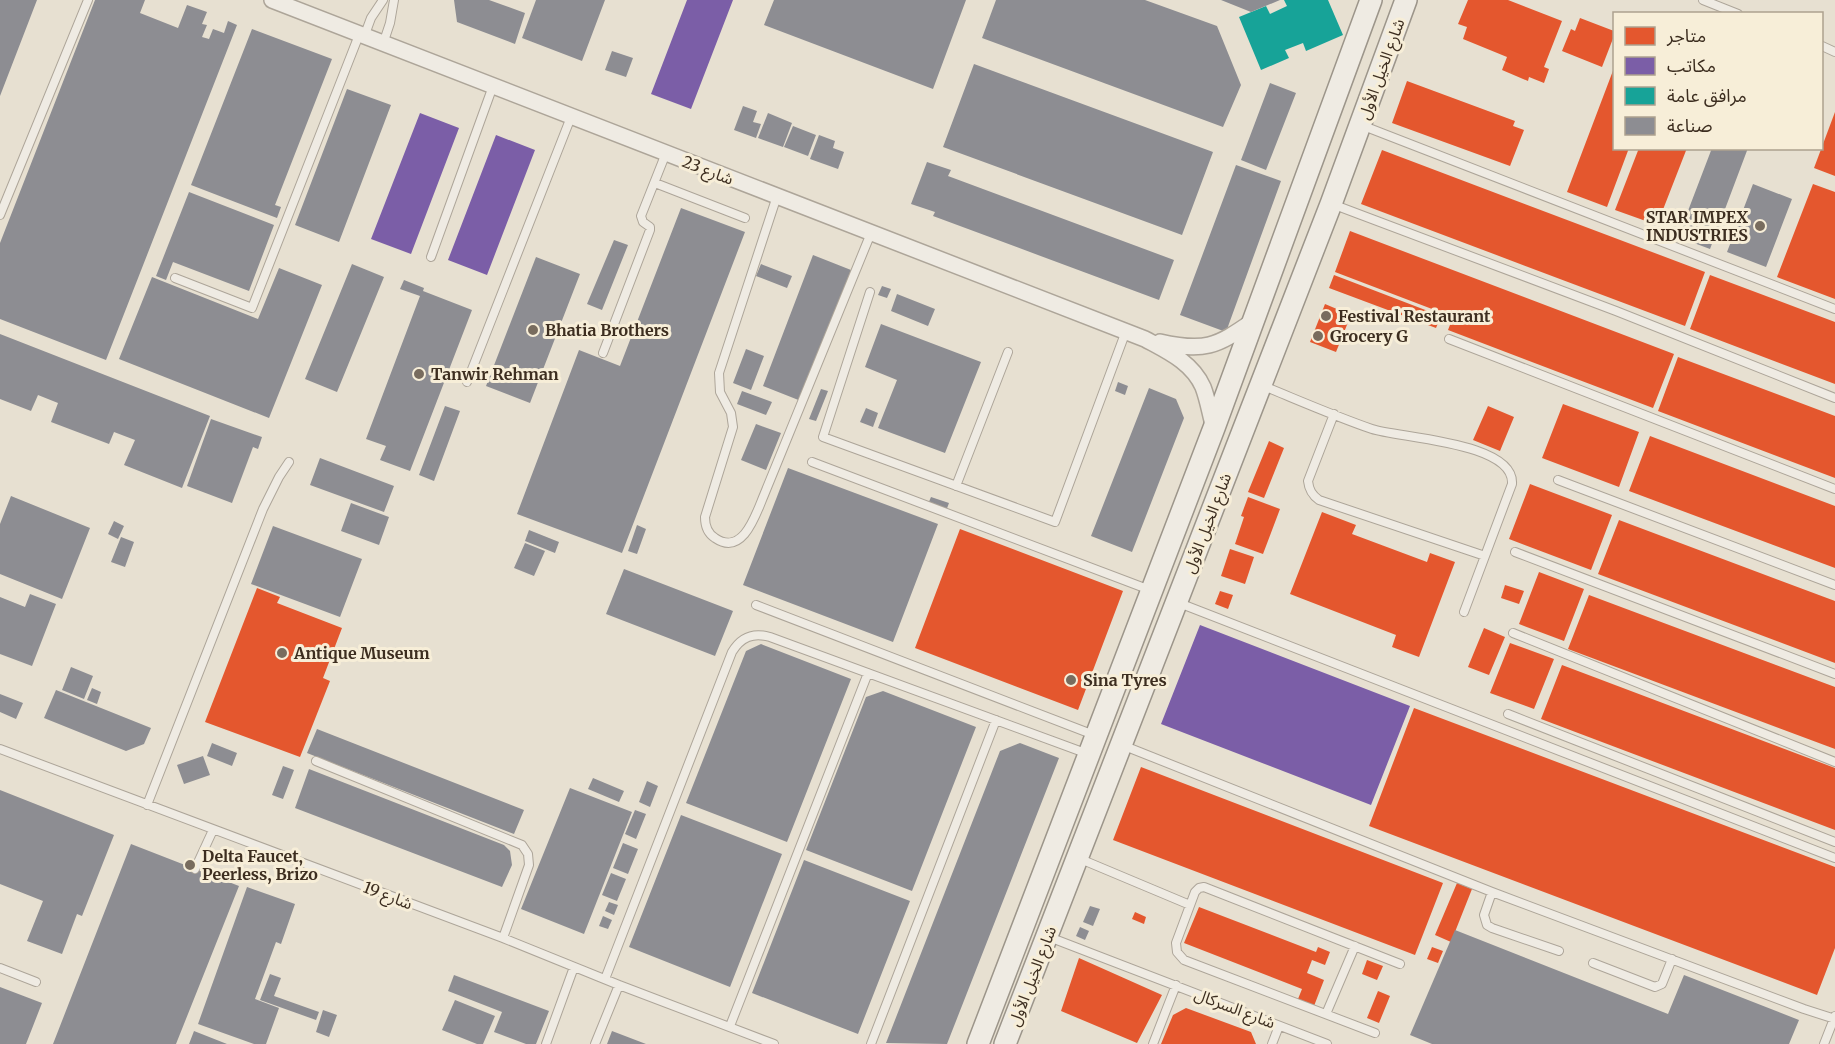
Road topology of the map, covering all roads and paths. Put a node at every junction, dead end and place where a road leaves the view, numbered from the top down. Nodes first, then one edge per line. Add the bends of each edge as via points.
1 (88, 0) edge
2 (272, 0) edge
3 (383, 0) edge
4 (394, 0) edge
5 (1371, 0) edge
6 (1406, 0) edge
7 (1705, 0) edge
8 (1733, 12) edge
9 (362, 36) junction
10 (383, 44) junction
11 (493, 86) junction
12 (571, 117) junction
13 (1361, 125) junction
14 (666, 153) junction
15 (655, 183) junction
16 (777, 196) junction
17 (1331, 204) junction
18 (0, 214) edge
19 (745, 218) dead end
20 (872, 233) junction
21 (430, 257) dead end
22 (175, 278) dead end
23 (870, 292) dead end
24 (1835, 309) edge
25 (1253, 321) junction
26 (1126, 331) junction
27 (1145, 339) junction
28 (1449, 339) dead end
29 (1008, 352) dead end
30 (603, 353) dead end
31 (467, 382) dead end
32 (1260, 385) junction
33 (1835, 398) edge
34 (1334, 414) junction
35 (1214, 428) junction
36 (290, 462) dead end
37 (812, 462) dead end
38 (1558, 480) dead end
39 (957, 486) junction
40 (1835, 489) edge
41 (1515, 552) dead end
42 (1485, 556) junction
43 (1835, 585) edge
44 (1152, 591) junction
45 (1176, 602) junction
46 (756, 604) dead end
47 (1464, 612) dead end
48 (1513, 633) dead end
49 (868, 673) junction
50 (1835, 674) edge
51 (1508, 714) dead end
52 (996, 720) junction
53 (1093, 745) junction
54 (1121, 745) junction
55 (0, 748) edge
56 (316, 761) dead end
57 (1835, 762) edge
58 (147, 805) junction
59 (213, 830) junction
60 (1835, 842) edge
61 (1076, 858) junction
62 (1835, 858) edge
63 (195, 869) dead end
64 (1492, 892) junction
65 (1190, 905) junction
66 (1048, 936) junction
67 (503, 938) junction
68 (1355, 946) junction
69 (1559, 951) dead end
70 (1672, 959) junction
71 (1593, 963) dead end
72 (1400, 964) dead end
73 (574, 967) junction
74 (0, 968) edge
75 (605, 979) junction
76 (36, 982) dead end
77 (619, 985) junction
78 (1176, 985) junction
79 (1326, 1014) junction
80 (1835, 1018) edge
81 (730, 1026) junction
82 (1279, 1026) junction
83 (1375, 1033) dead end
84 (546, 1044) edge
85 (595, 1044) edge
86 (774, 1044) edge
87 (871, 1044) edge
88 (978, 1044) edge
89 (1005, 1044) edge
90 (1154, 1044) edge
91 (1272, 1044) edge
92 (1327, 1044) edge
93 (1824, 1044) edge

1 - 18 lane
2 - 9 street, شارع 23
3 - 9 lane
4 - 10 lane
5 - 25 main road, شارع الخيل الأول
6 - 13 main road, شارع الخيل الأول
7 - 8 lane
9 - 10 street, شارع 23
9 - 22 lane via 252,308
10 - 11 street, شارع 23
11 - 12 street, شارع 23
11 - 21 lane
12 - 14 street, شارع 23
12 - 31 lane
13 - 17 main road, شارع الخيل الأول
13 - 24 lane
14 - 15 lane
14 - 16 street, شارع 23
15 - 19 lane
15 - 30 lane via 641,216 650,230
16 - 20 street, شارع 23
16 - 20 lane via 719,373 720,392 733,427 705,522 712,536 721,541 736,541 748,530
17 - 32 main road, شارع الخيل الأول
17 - 33 lane
20 - 26 street, شارع 23
23 - 39 lane via 823,437
25 - 27 street, شارع 23 via 1228,339 1199,348
25 - 35 main road, شارع الخيل الأول
26 - 27 street, شارع 23
26 - 39 lane via 1055,522
27 - 35 street, شارع 23 via 1193,370 1203,388
28 - 40 lane
29 - 39 lane
32 - 34 lane
32 - 45 main road, شارع الخيل الأول
34 - 42 lane via 1308,481 1314,497
34 - 42 lane via 1387,433 1454,443 1507,468 1512,484
35 - 44 main road, شارع الخيل الأول
36 - 58 lane via 263,509
37 - 44 lane
38 - 43 lane
41 - 50 lane
42 - 47 lane
44 - 53 main road, شارع الخيل الأول
45 - 54 main road, شارع الخيل الأول
45 - 62 lane
46 - 53 lane
48 - 57 lane
49 - 52 lane
49 - 75 lane via 763,635 748,636 736,645
49 - 81 lane
51 - 60 lane
52 - 53 lane
52 - 87 lane
53 - 88 main road, شارع الخيل الأول
54 - 61 main road, شارع الخيل الأول
54 - 64 lane
55 - 58 lane, شارع 19
56 - 67 lane via 522,845 529,865
58 - 59 lane, شارع 19
59 - 63 lane
59 - 67 lane, شارع 19
61 - 65 lane
61 - 66 main road, شارع الخيل الأول
64 - 69 lane via 1484,915 1487,925
64 - 70 lane
65 - 68 lane via 1197,890 1204,887
65 - 79 lane via 1176,943 1184,960
66 - 78 lane, شارع السركال
66 - 89 main road, شارع الخيل الأول
67 - 73 lane, شارع 19
68 - 72 lane
68 - 79 lane
70 - 71 lane via 1662,984 1656,987
70 - 80 lane
73 - 75 lane, شارع 19
73 - 84 lane
74 - 76 lane
75 - 77 lane, شارع 19
77 - 81 lane, شارع 19
77 - 85 lane
78 - 82 lane, شارع السركال
78 - 90 lane, شارع السركال
79 - 83 lane
80 - 93 lane
81 - 86 lane, شارع 19
82 - 91 lane
82 - 92 lane, شارع السركال

